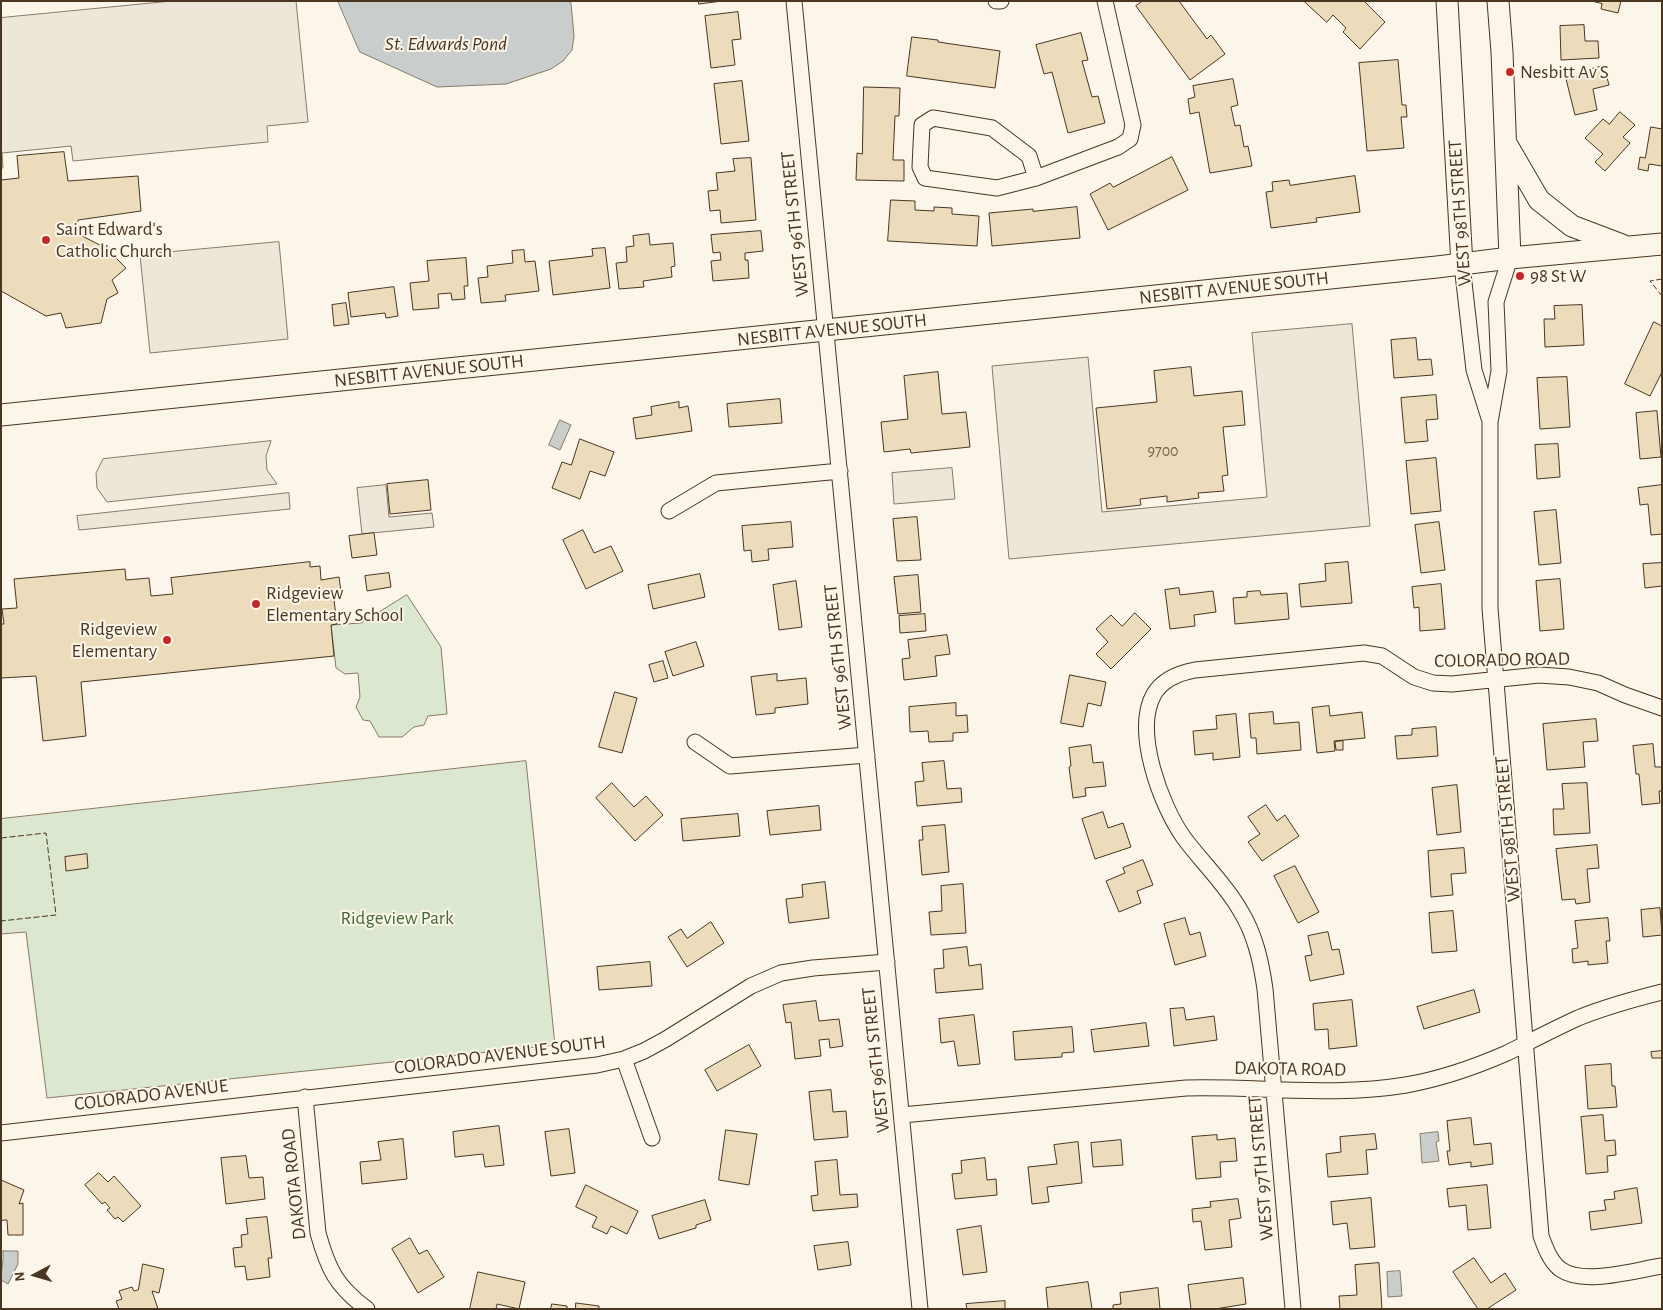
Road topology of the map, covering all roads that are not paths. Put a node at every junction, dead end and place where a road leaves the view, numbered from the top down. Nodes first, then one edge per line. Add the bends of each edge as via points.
1 (794, 1) edge
2 (996, 1) edge
3 (1001, 1) edge
4 (1105, 1) edge
5 (1447, 1) edge
6 (1498, 1) edge
7 (1505, 142) junction
8 (1036, 178) junction
9 (1662, 244) edge
10 (1627, 247) junction
11 (1510, 258) junction
12 (1462, 265) junction
13 (826, 331) junction
14 (1, 415) edge
15 (1490, 422) junction
16 (840, 471) junction
17 (669, 511) dead end
18 (1195, 670) joint
19 (1496, 680) junction
20 (1662, 708) edge
21 (695, 742) dead end
22 (868, 755) junction
23 (887, 962) junction
24 (1662, 992) edge
25 (1526, 1043) junction
26 (624, 1059) junction
27 (1274, 1090) junction
28 (305, 1097) junction
29 (902, 1115) junction
30 (1, 1133) edge
31 (652, 1138) dead end
32 (1662, 1266) edge
33 (1293, 1305) edge
34 (367, 1309) edge
35 (920, 1309) edge

1 - 13 street, WEST 96TH STREET
2 - 3 street
4 - 8 street via 1133,125 1130,139 1118,147
5 - 12 street, WEST 98TH STREET
6 - 7 street, WEST 98TH STREET
7 - 10 street via 1539,200 1572,226
7 - 11 street, WEST 98TH STREET
8 - 8 street via 997,188 926,178 920,167 922,125 933,118 992,128 1029,156
9 - 10 street, NESBITT AVENUE SOUTH
10 - 11 street, NESBITT AVENUE SOUTH
11 - 12 street, NESBITT AVENUE SOUTH
11 - 15 street, WEST 98TH STREET via 1496,302 1499,371
12 - 13 street, NESBITT AVENUE SOUTH
12 - 15 street, WEST 98TH STREET via 1474,370
13 - 14 street, NESBITT AVENUE SOUTH
13 - 16 street, WEST 96TH STREET
15 - 19 street, WEST 98TH STREET via 1490,608
16 - 17 street via 716,483
16 - 22 street, WEST 96TH STREET
18 - 19 street, COLORADO ROAD via 1364,653 1382,656 1414,677 1432,683
18 - 27 street, WEST 97TH STREET via 1179,673 1154,694 1148,710 1150,753 1156,783 1168,811 1183,837 1240,908 1252,933 1262,962 1266,989
19 - 20 street, COLORADO ROAD via 1539,675 1569,676 1598,683
19 - 25 street, WEST 98TH STREET
21 - 22 street via 730,766
22 - 23 street, WEST 96TH STREET
23 - 26 street, COLORADO AVENUE SOUTH via 781,973 751,986 666,1040
23 - 29 street, WEST 96TH STREET
24 - 25 street, DAKOTA ROAD via 1580,1017
25 - 27 street, DAKOTA ROAD via 1457,1072 1406,1085 1354,1090
25 - 32 street, WEST 98TH STREET via 1541,1236 1548,1253 1560,1269 1577,1276 1596,1278
26 - 28 street, COLORADO AVENUE SOUTH via 597,1065
26 - 31 street
27 - 29 street, DAKOTA ROAD via 1225,1087 1157,1090
27 - 33 street, WEST 97TH STREET
28 - 30 street, COLORADO AVENUE
28 - 34 street, DAKOTA ROAD via 318,1233 324,1254 333,1276
29 - 35 street, WEST 96TH STREET

